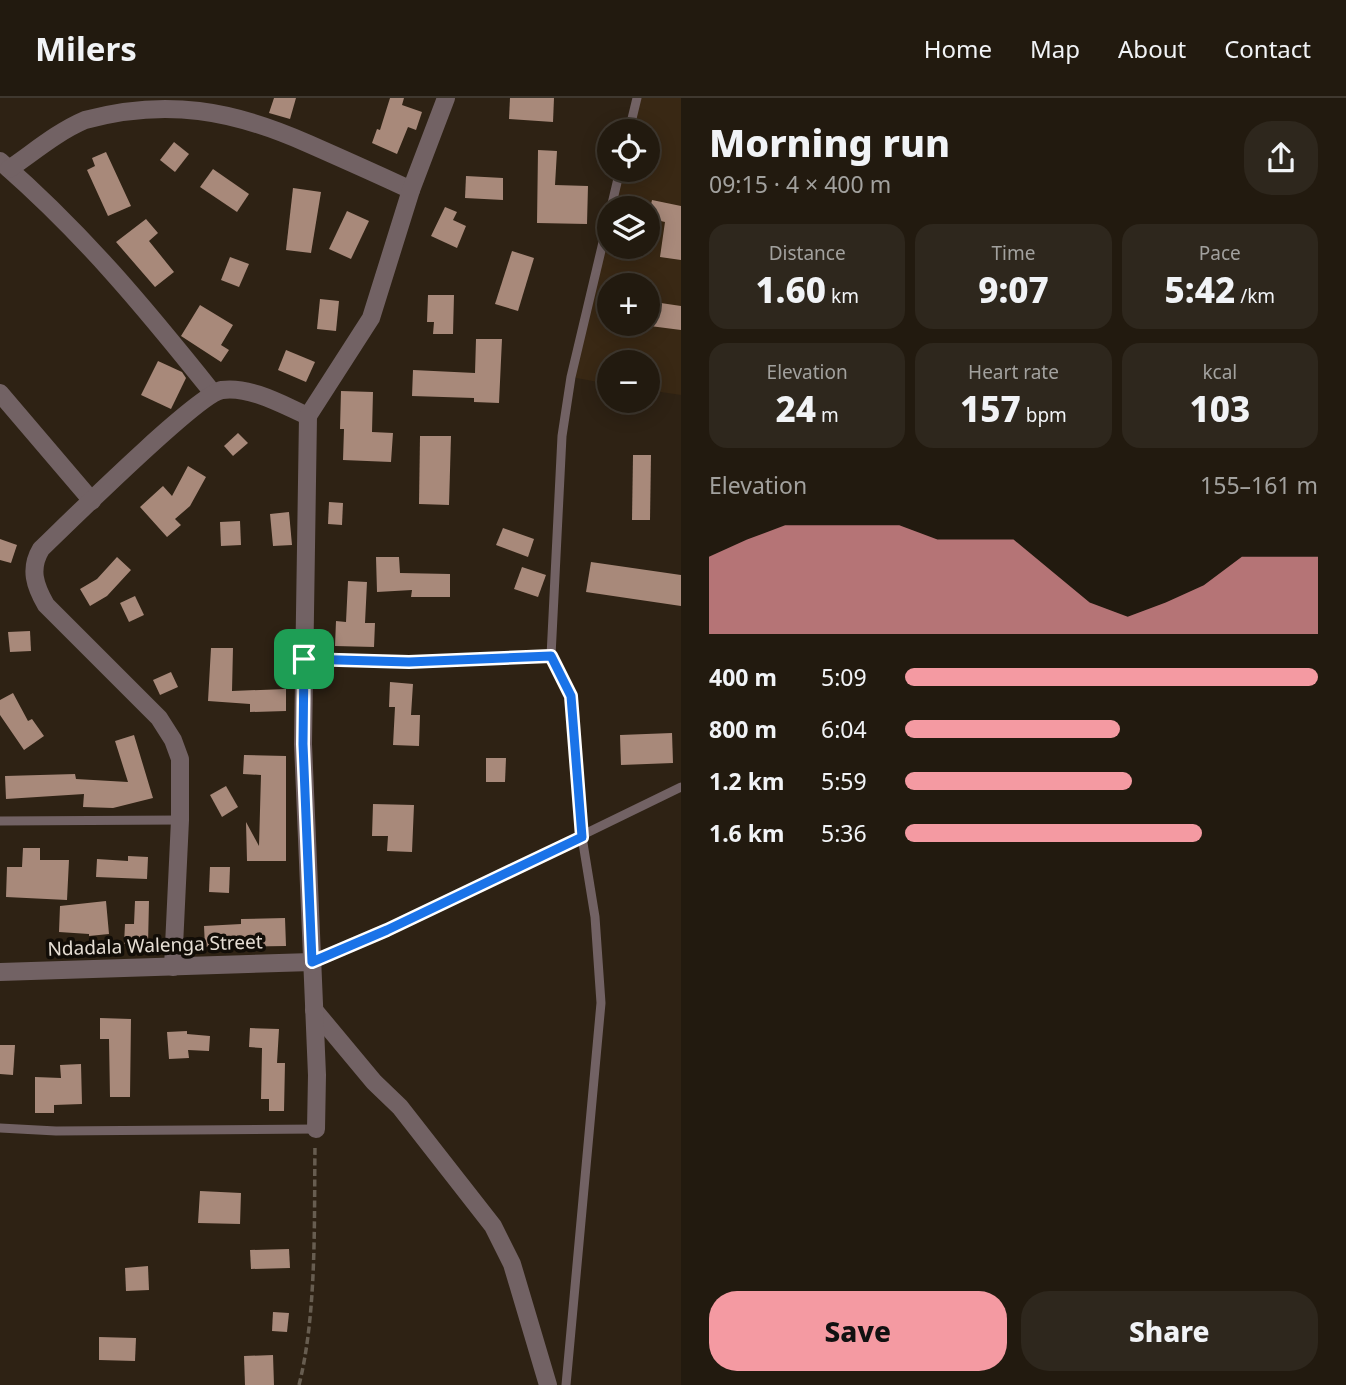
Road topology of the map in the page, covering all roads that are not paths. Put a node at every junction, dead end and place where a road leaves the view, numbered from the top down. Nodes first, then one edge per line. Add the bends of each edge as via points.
1 (446, 98) edge
2 (637, 98) edge
3 (632, 119) edge
4 (5, 165) edge
5 (411, 190) junction
6 (599, 259) edge
7 (0, 393) edge
8 (214, 393) junction
9 (308, 416) junction
10 (92, 501) junction
11 (551, 656) junction
12 (304, 659) junction
13 (681, 787) edge
14 (180, 820) junction
15 (0, 821) edge
16 (582, 837) junction
17 (312, 962) junction
18 (173, 967) junction
19 (0, 972) edge
20 (314, 1010) junction
21 (0, 1128) edge
22 (316, 1129) joint
23 (548, 1385) edge
24 (566, 1385) edge

1 - 5 street
2 - 3 lane
4 - 5 street via 96,115 148,102 175,102 231,111
4 - 8 street via 113,271
5 - 9 street via 372,318
6 - 11 lane via 562,436
7 - 10 street
8 - 9 street via 240,390
8 - 10 street
9 - 12 street
10 - 14 street via 41,549 35,559 36,588 46,605 168,729 180,759
11 - 12 lane via 409,662
11 - 16 lane via 571,696
12 - 17 street
13 - 16 lane
14 - 15 lane
14 - 18 street
16 - 17 lane
16 - 24 lane via 598,943 601,1003
17 - 18 street, Ndadala Walenga Street
17 - 20 street
18 - 19 street, Ndadala Walenga Street
20 - 22 street
20 - 23 street via 400,1107 493,1226 512,1264
21 - 22 lane

